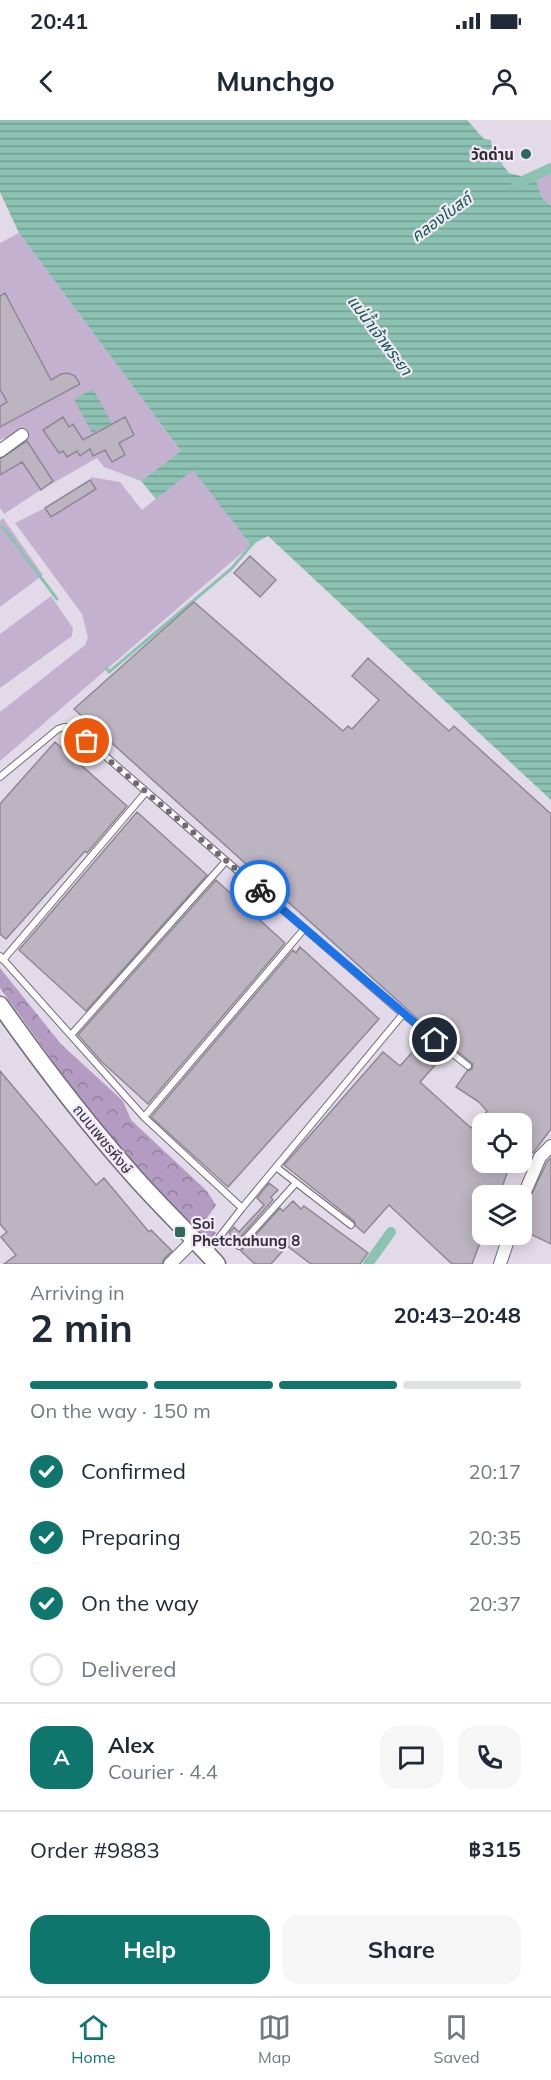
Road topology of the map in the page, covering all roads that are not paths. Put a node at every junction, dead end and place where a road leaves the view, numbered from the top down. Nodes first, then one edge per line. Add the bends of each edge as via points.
1 (22, 435) dead end
2 (0, 451) edge
3 (0, 777) edge
4 (147, 792) junction
5 (226, 861) junction
6 (304, 929) junction
7 (2, 958) edge
8 (0, 1005) edge
9 (403, 1014) junction
10 (71, 1035) junction
11 (468, 1066) dead end
12 (144, 1117) junction
13 (550, 1147) edge
14 (276, 1167) junction
15 (296, 1183) junction
16 (527, 1185) edge
17 (242, 1208) junction
18 (351, 1225) dead end
19 (194, 1240) junction
20 (238, 1245) dead end
21 (506, 1245) edge
22 (212, 1259) edge
23 (170, 1264) edge
24 (500, 1264) edge

1 - 2 street
3 - 4 lane via 64,727 72,728
4 - 5 lane
4 - 7 lane
5 - 6 lane
5 - 10 lane
6 - 9 lane
6 - 12 lane
7 - 10 lane
8 - 19 main road, ถนนเพชรหึงษ์ via 114,1152
9 - 11 lane
9 - 14 lane
10 - 12 lane
12 - 17 lane
13 - 16 street via 535,1165
14 - 15 lane
14 - 17 lane
15 - 18 lane
15 - 20 lane
17 - 22 lane
19 - 22 main road, ถนนเพชรหึงษ์
19 - 23 street
21 - 24 street

